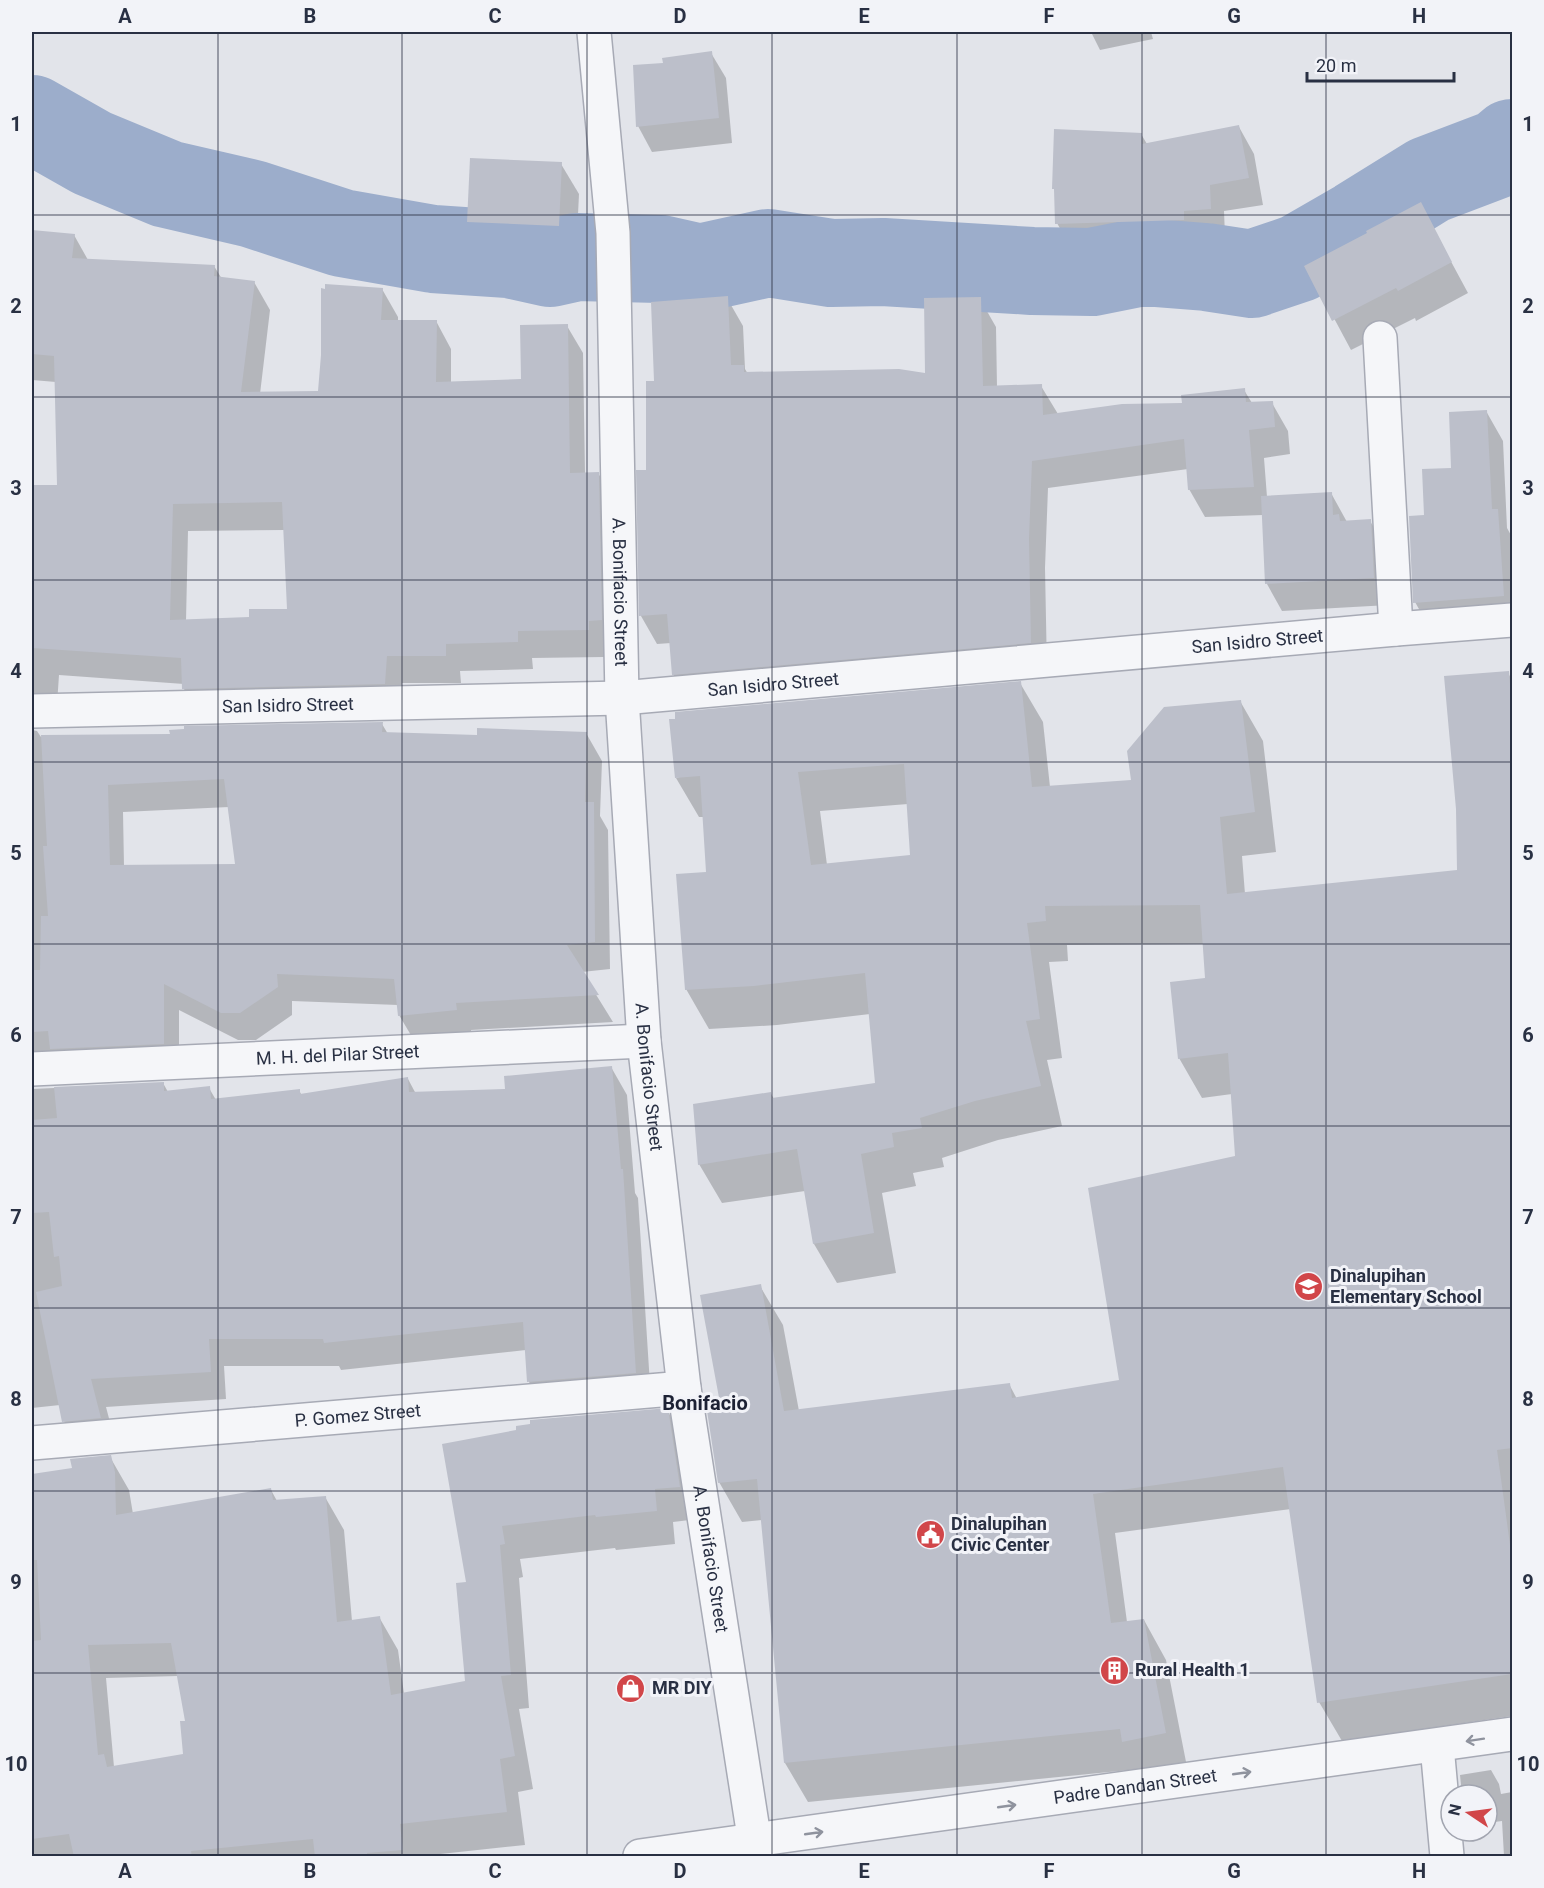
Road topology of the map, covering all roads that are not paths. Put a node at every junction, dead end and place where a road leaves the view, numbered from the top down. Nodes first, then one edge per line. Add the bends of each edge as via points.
1 (594, 32) edge
2 (1380, 338) dead end
3 (1512, 620) edge
4 (1395, 629) junction
5 (622, 698) junction
6 (32, 711) edge
7 (644, 1041) junction
8 (32, 1069) edge
9 (684, 1388) junction
10 (32, 1443) edge
11 (1512, 1734) edge
12 (1437, 1746) junction
13 (757, 1849) edge
14 (640, 1857) edge
15 (1447, 1857) edge

1 - 5 street, A. Bonifacio Street via 613,233
2 - 4 street
3 - 4 street, San Isidro Street
4 - 5 street, San Isidro Street
5 - 6 street, San Isidro Street
5 - 7 street, A. Bonifacio Street
7 - 8 street, M. H. del Pilar Street
7 - 9 street, A. Bonifacio Street
9 - 10 street, P. Gomez Street
9 - 13 street, A. Bonifacio Street
11 -> 12 street, Padre Dandan Street
13 -> 12 street, Padre Dandan Street
12 - 15 street
13 - 14 street, Padre Dandan Street

